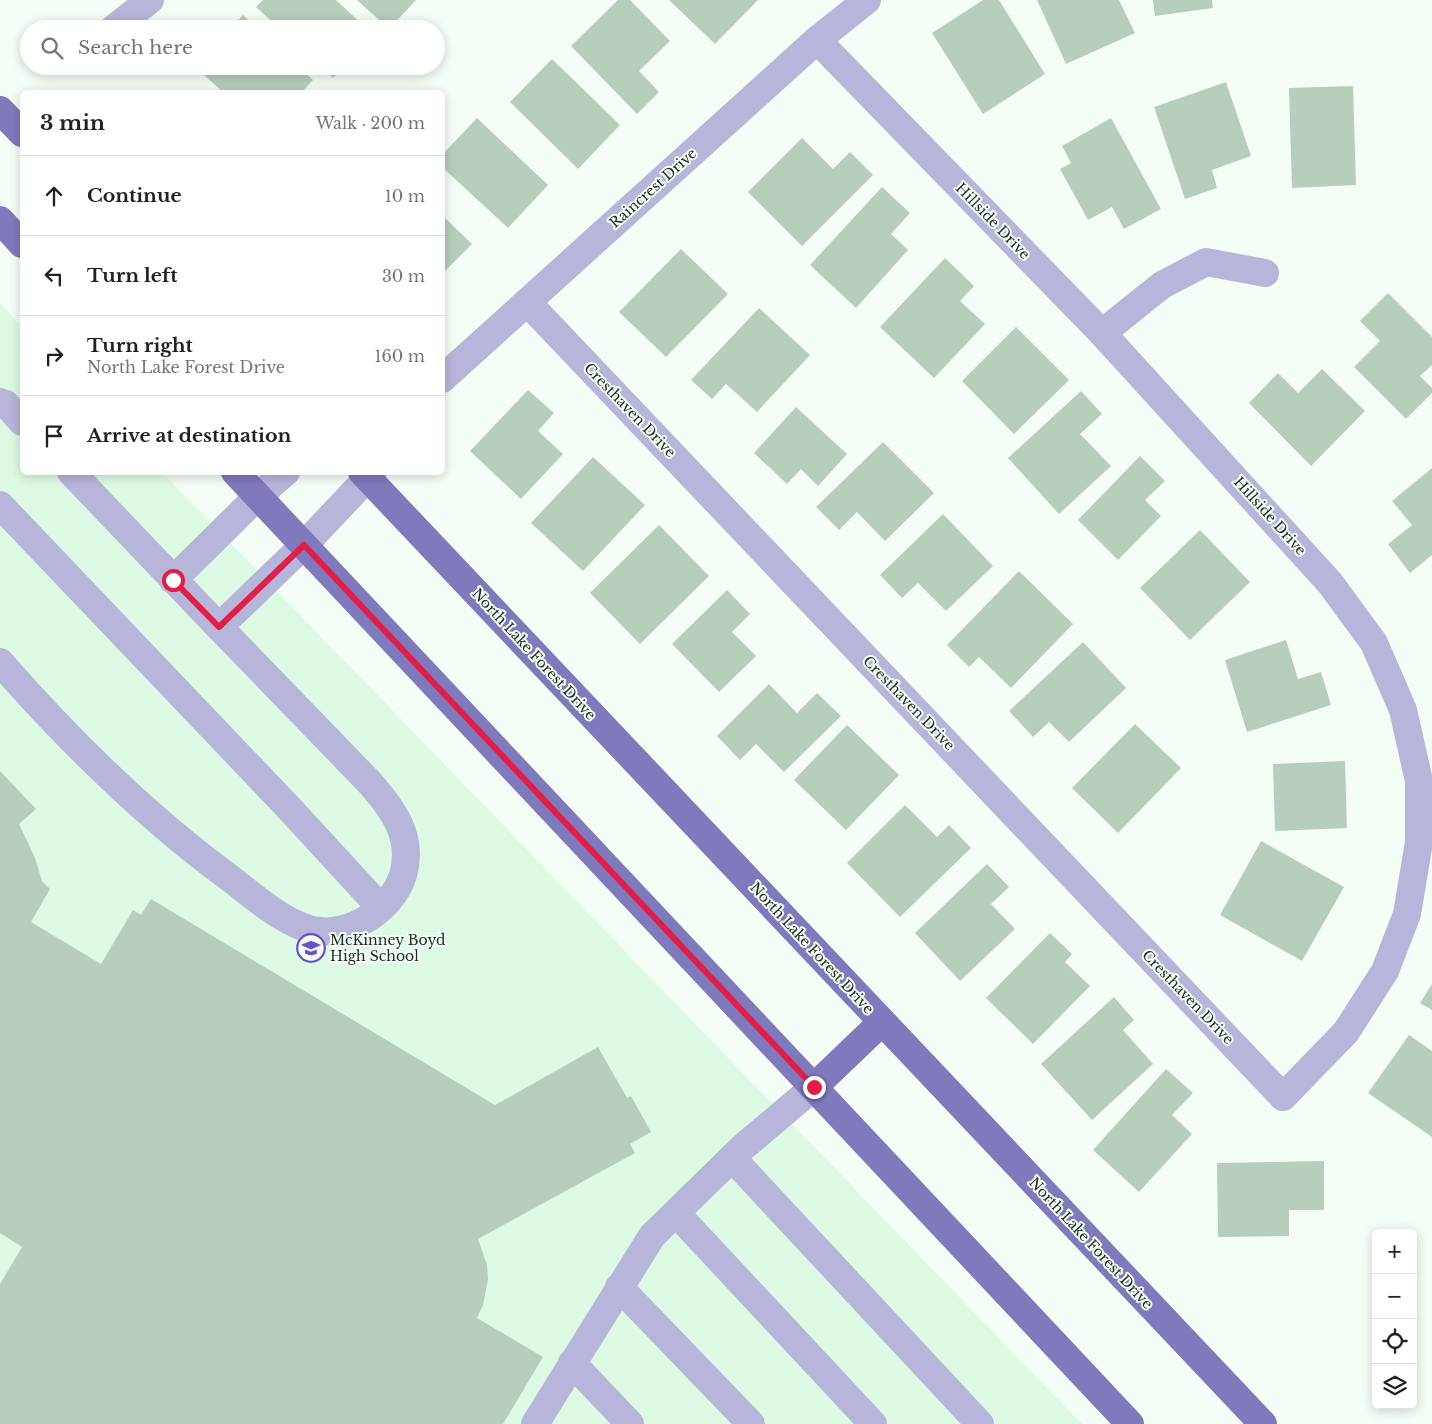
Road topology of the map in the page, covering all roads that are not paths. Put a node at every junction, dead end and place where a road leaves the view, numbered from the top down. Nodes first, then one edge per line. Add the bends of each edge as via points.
1 (150, 0) edge
2 (867, 0) edge
3 (124, 20) edge
4 (817, 40) junction
5 (0, 110) edge
6 (20, 131) edge
7 (0, 220) edge
8 (20, 242) edge
9 (1265, 273) dead end
10 (527, 302) junction
11 (1102, 333) junction
12 (445, 376) edge
13 (0, 402) edge
14 (20, 420) edge
15 (74, 475) edge
16 (238, 475) edge
17 (283, 475) edge
18 (368, 475) edge
19 (258, 497) junction
20 (0, 505) edge
21 (304, 545) junction
22 (173, 580) junction
23 (219, 627) junction
24 (0, 662) edge
25 (381, 908) junction
26 (882, 1022) junction
27 (814, 1087) junction
28 (1291, 1089) joint
29 (732, 1158) junction
30 (676, 1213) junction
31 (619, 1287) junction
32 (572, 1363) junction
33 (1223, 1382) junction
34 (541, 1421) edge
35 (630, 1424) edge
36 (751, 1424) edge
37 (873, 1424) edge
38 (980, 1424) edge
39 (1130, 1424) edge
40 (1248, 1424) edge
41 (1263, 1424) edge

1 - 3 street
2 - 4 street, Raincrest Drive
4 - 10 street, Raincrest Drive
4 - 11 street, Hillside Drive
5 - 6 main road
7 - 8 main road
9 - 11 street via 1206,262 1162,285
10 - 12 street, Raincrest Drive
10 - 28 street, Cresthaven Drive via 1283,1097
11 - 28 street, Hillside Drive via 1330,583 1374,643 1404,710 1419,781 1419,842 1407,914 1384,970 1346,1032
13 - 14 street
15 - 22 street
16 - 19 main road
17 - 19 street
18 - 21 street
18 - 26 main road, North Lake Forest Drive
19 - 21 main road
19 - 22 street
20 - 25 street
21 - 23 street
21 - 27 main road
22 - 23 street
23 - 25 street via 390,806 403,832 407,854 397,888
24 - 25 street via 45,713 120,788 265,905 304,928 338,932
26 - 27 main road
26 - 33 main road, North Lake Forest Drive
27 - 29 street
27 - 39 main road
29 - 30 street
29 - 38 street
30 - 31 street via 652,1236
30 - 37 street
31 - 32 street
31 - 36 street
32 - 34 street
32 - 35 street
33 - 40 street
33 - 41 main road, North Lake Forest Drive

